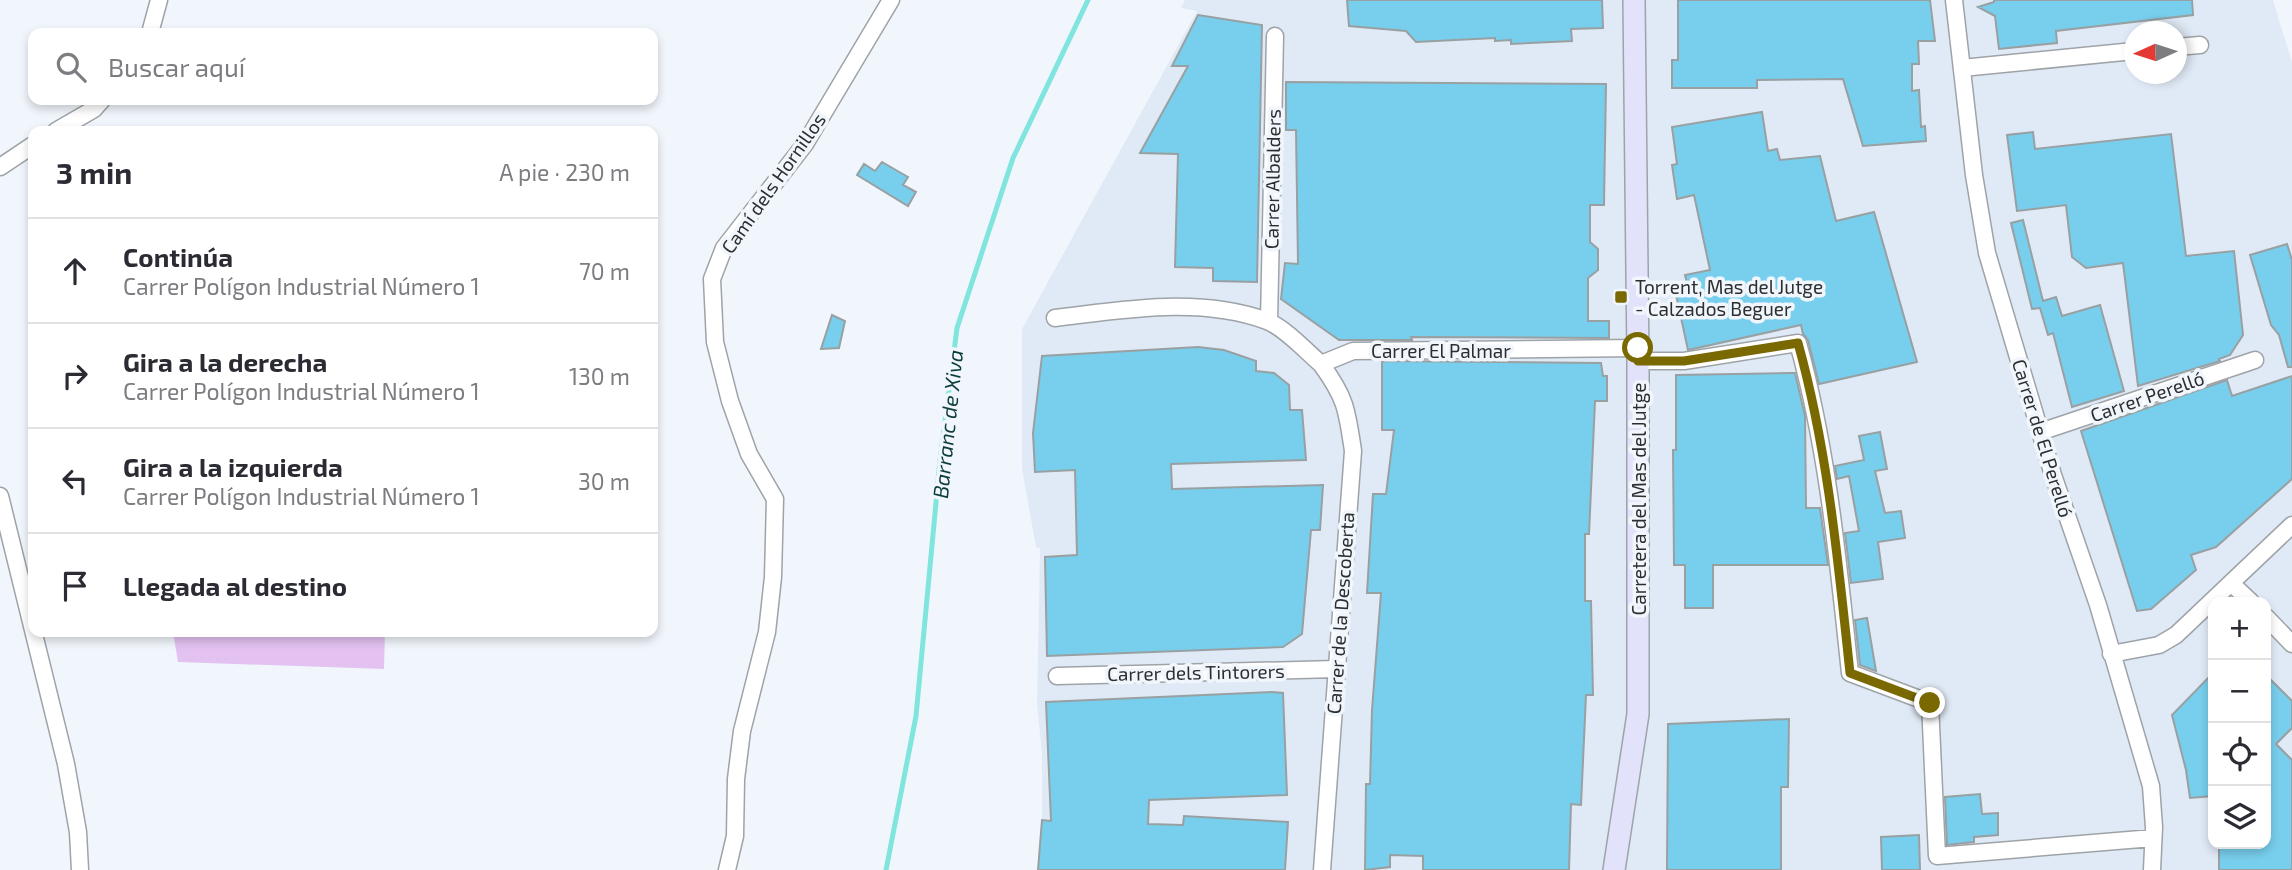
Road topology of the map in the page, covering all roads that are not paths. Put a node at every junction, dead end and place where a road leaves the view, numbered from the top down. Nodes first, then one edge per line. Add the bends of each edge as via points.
1 (159, 0) edge
2 (891, 0) edge
3 (1634, 0) edge
4 (1954, 0) edge
5 (151, 28) edge
6 (1275, 36) dead end
7 (2200, 45) dead end
8 (2187, 46) edge
9 (2124, 52) edge
10 (1962, 68) junction
11 (97, 105) edge
12 (64, 126) edge
13 (28, 148) edge
14 (0, 167) edge
15 (1055, 318) dead end
16 (1269, 322) junction
17 (1638, 355) junction
18 (2255, 360) dead end
19 (1321, 365) junction
20 (2040, 432) junction
21 (0, 496) edge
22 (2292, 525) edge
23 (2232, 584) junction
24 (2246, 597) edge
25 (28, 610) edge
26 (2271, 622) edge
27 (35, 637) edge
28 (2292, 644) edge
29 (2111, 654) junction
30 (1336, 669) junction
31 (1057, 676) dead end
32 (2153, 838) junction
33 (80, 870) edge
34 (727, 870) edge
35 (1322, 870) edge
36 (1615, 870) edge
37 (2152, 870) edge

1 - 5 street
2 - 34 street, Camí dels Hornillos via 805,144 724,248 712,279 715,341 730,401 749,454 775,499 767,632 742,731 735,836
3 - 17 street, Carretera del Mas del Jutge
4 - 10 street, Carrer de El Perelló
6 - 16 street, Carrer Albalders
7 - 8 street
9 - 10 street
10 - 20 street, Carrer de El Perelló via 1987,253
11 - 12 street
13 - 14 street
15 - 16 street via 1130,309 1208,307
16 - 19 street
17 - 19 street, Carrer El Palmar via 1353,351
17 - 32 street, Carrer El Palmar via 1684,361 1798,343 1830,491 1850,673 1930,703 1937,856
17 - 36 street, Carretera del Mas del Jutge via 1638,721
18 - 20 street, Carrer Perelló
19 - 30 street, Carrer de la Descoberta via 1339,389 1353,450
20 - 29 street, Carrer de El Perelló
21 - 25 street
22 - 23 street
23 - 24 street
23 - 29 street via 2159,645
26 - 28 street
27 - 33 street via 66,764
29 - 32 street, Carrer de El Perelló via 2151,786
30 - 31 street, Carrer dels Tintorers
30 - 35 street, Carrer de la Descoberta
32 - 37 street, Carrer de El Perelló

